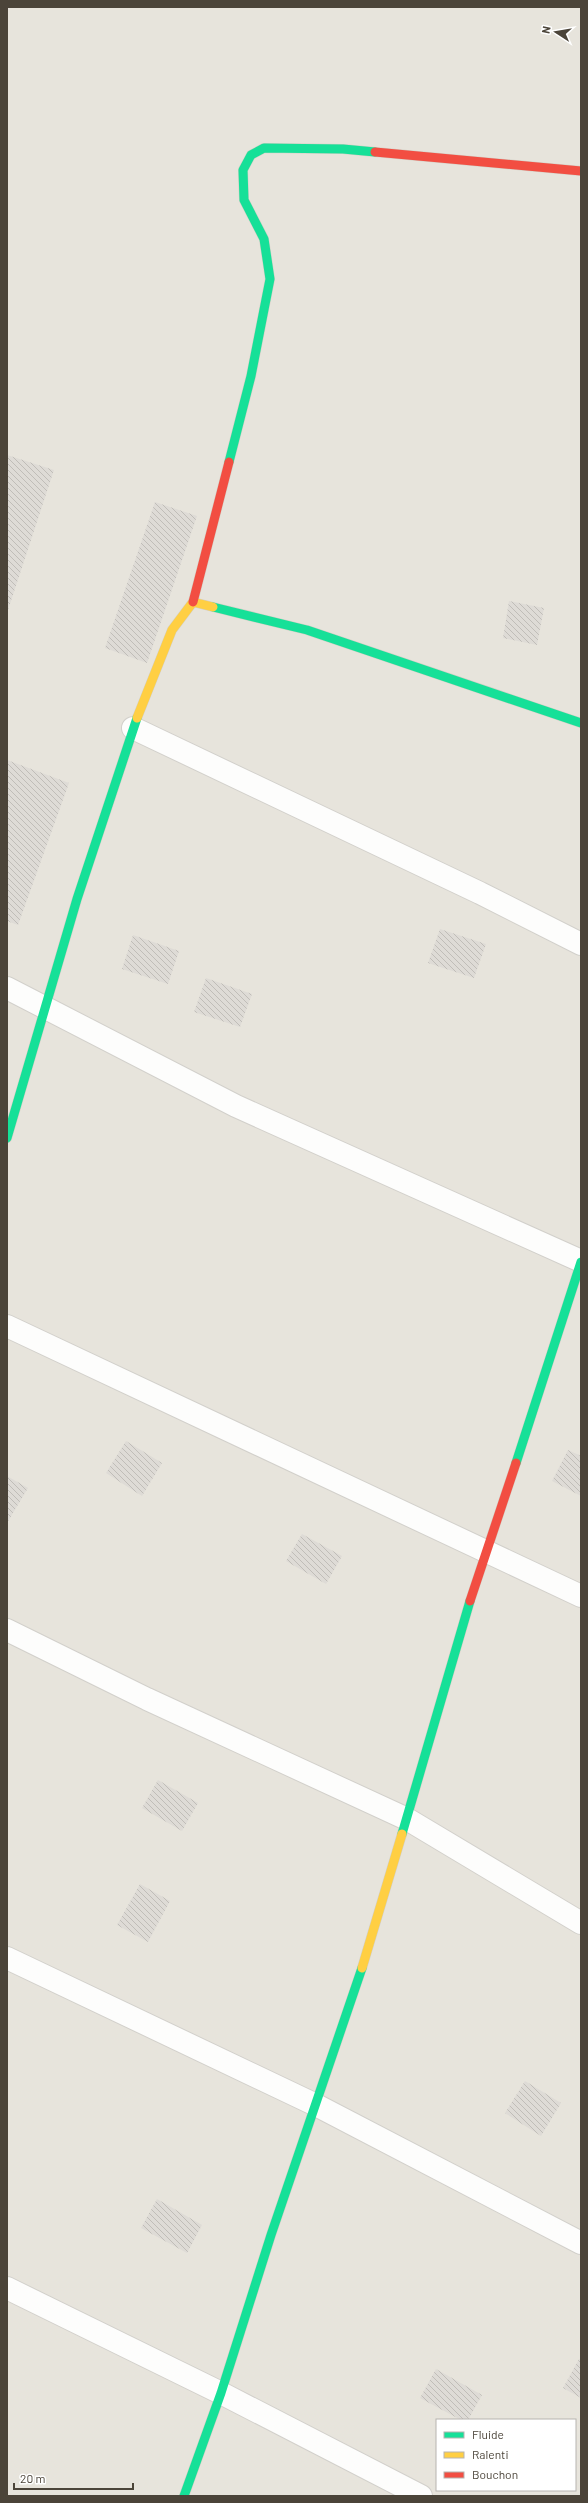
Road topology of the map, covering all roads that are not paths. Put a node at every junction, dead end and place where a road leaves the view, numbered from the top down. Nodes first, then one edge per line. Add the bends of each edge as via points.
1 (581, 171) edge
2 (193, 602) junction
3 (581, 723) edge
4 (134, 728) junction
5 (581, 944) edge
6 (7, 988) edge
7 (44, 1007) junction
8 (7, 1138) edge
9 (581, 1262) edge
10 (7, 1326) edge
11 (488, 1554) junction
12 (581, 1596) edge
13 (7, 1630) edge
14 (408, 1819) junction
15 (581, 1923) edge
16 (7, 1958) edge
17 (316, 2105) junction
18 (581, 2243) edge
19 (7, 2288) edge
20 (221, 2394) junction
21 (184, 2496) edge
22 (421, 2496) edge

1 - 2 street via 343,149 264,148 250,155 243,170 244,200 264,239 270,279 251,376
2 - 3 street via 307,630
2 - 4 street via 172,630
4 - 5 street
4 - 7 street via 101,821
6 - 7 street
7 - 8 street
7 - 9 street via 236,1106
9 - 11 street
10 - 11 street
11 - 12 street
11 - 14 street via 462,1625
13 - 14 street via 147,1699
14 - 15 street
14 - 17 street
16 - 17 street
17 - 18 street
17 - 20 street
19 - 20 street
20 - 21 street
20 - 22 street

